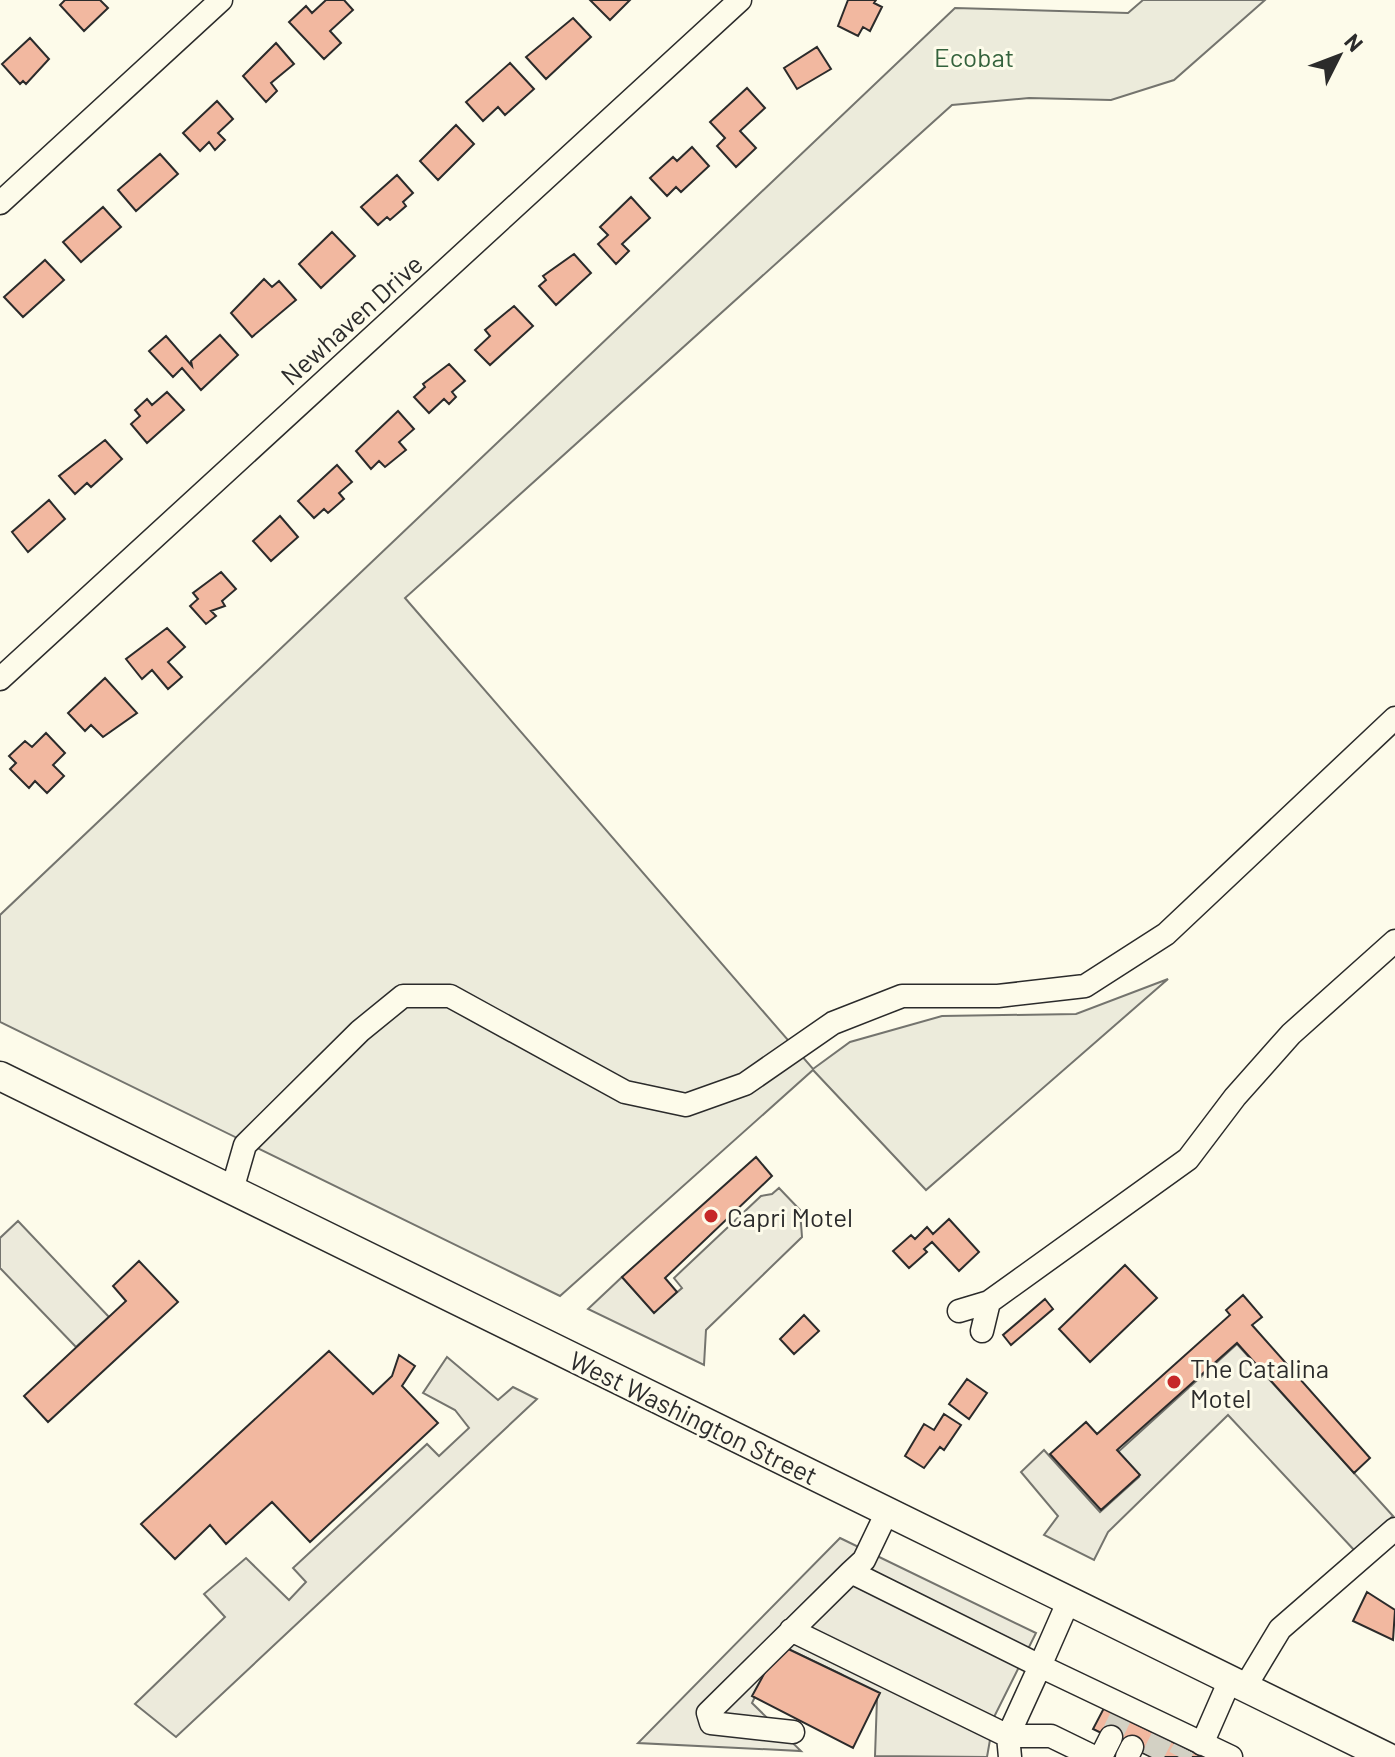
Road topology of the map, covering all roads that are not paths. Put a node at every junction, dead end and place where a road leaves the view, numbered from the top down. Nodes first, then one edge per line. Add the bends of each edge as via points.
1 (221, 0) edge
2 (740, 0) edge
3 (0, 203) edge
4 (0, 679) edge
5 (1395, 718) edge
6 (1395, 941) edge
7 (0, 1076) edge
8 (232, 1190) junction
9 (989, 1302) junction
10 (959, 1311) dead end
11 (982, 1331) dead end
12 (887, 1512) junction
13 (1395, 1529) edge
14 (851, 1572) junction
15 (1069, 1600) junction
16 (791, 1630) junction
17 (1040, 1666) junction
18 (1237, 1684) junction
19 (793, 1732) dead end
20 (1009, 1746) edge
21 (1198, 1747) edge
22 (1094, 1757) edge
23 (1231, 1757) edge
24 (1387, 1757) edge

1 - 3 street
2 - 4 street, Newhaven Drive
5 - 8 street via 1166,934 1085,986 998,996 902,996 833,1023 745,1084 686,1105 625,1092 450,996 403,996 360,1031 245,1145
6 - 9 street via 1291,1034 1188,1159
7 - 8 main road, West Washington Street
8 - 12 main road, West Washington Street
9 - 10 street
9 - 11 street
12 - 14 street via 864,1560
12 - 15 main road, West Washington Street
13 - 18 street via 1280,1629
14 - 16 street
14 - 17 street
15 - 17 street
15 - 18 main road, West Washington Street
16 - 19 street via 708,1713 711,1723
16 - 20 street
17 - 20 street
17 - 21 street
18 - 21 street
18 - 24 main road, West Washington Street
20 - 22 street via 1051,1736
21 - 23 street

